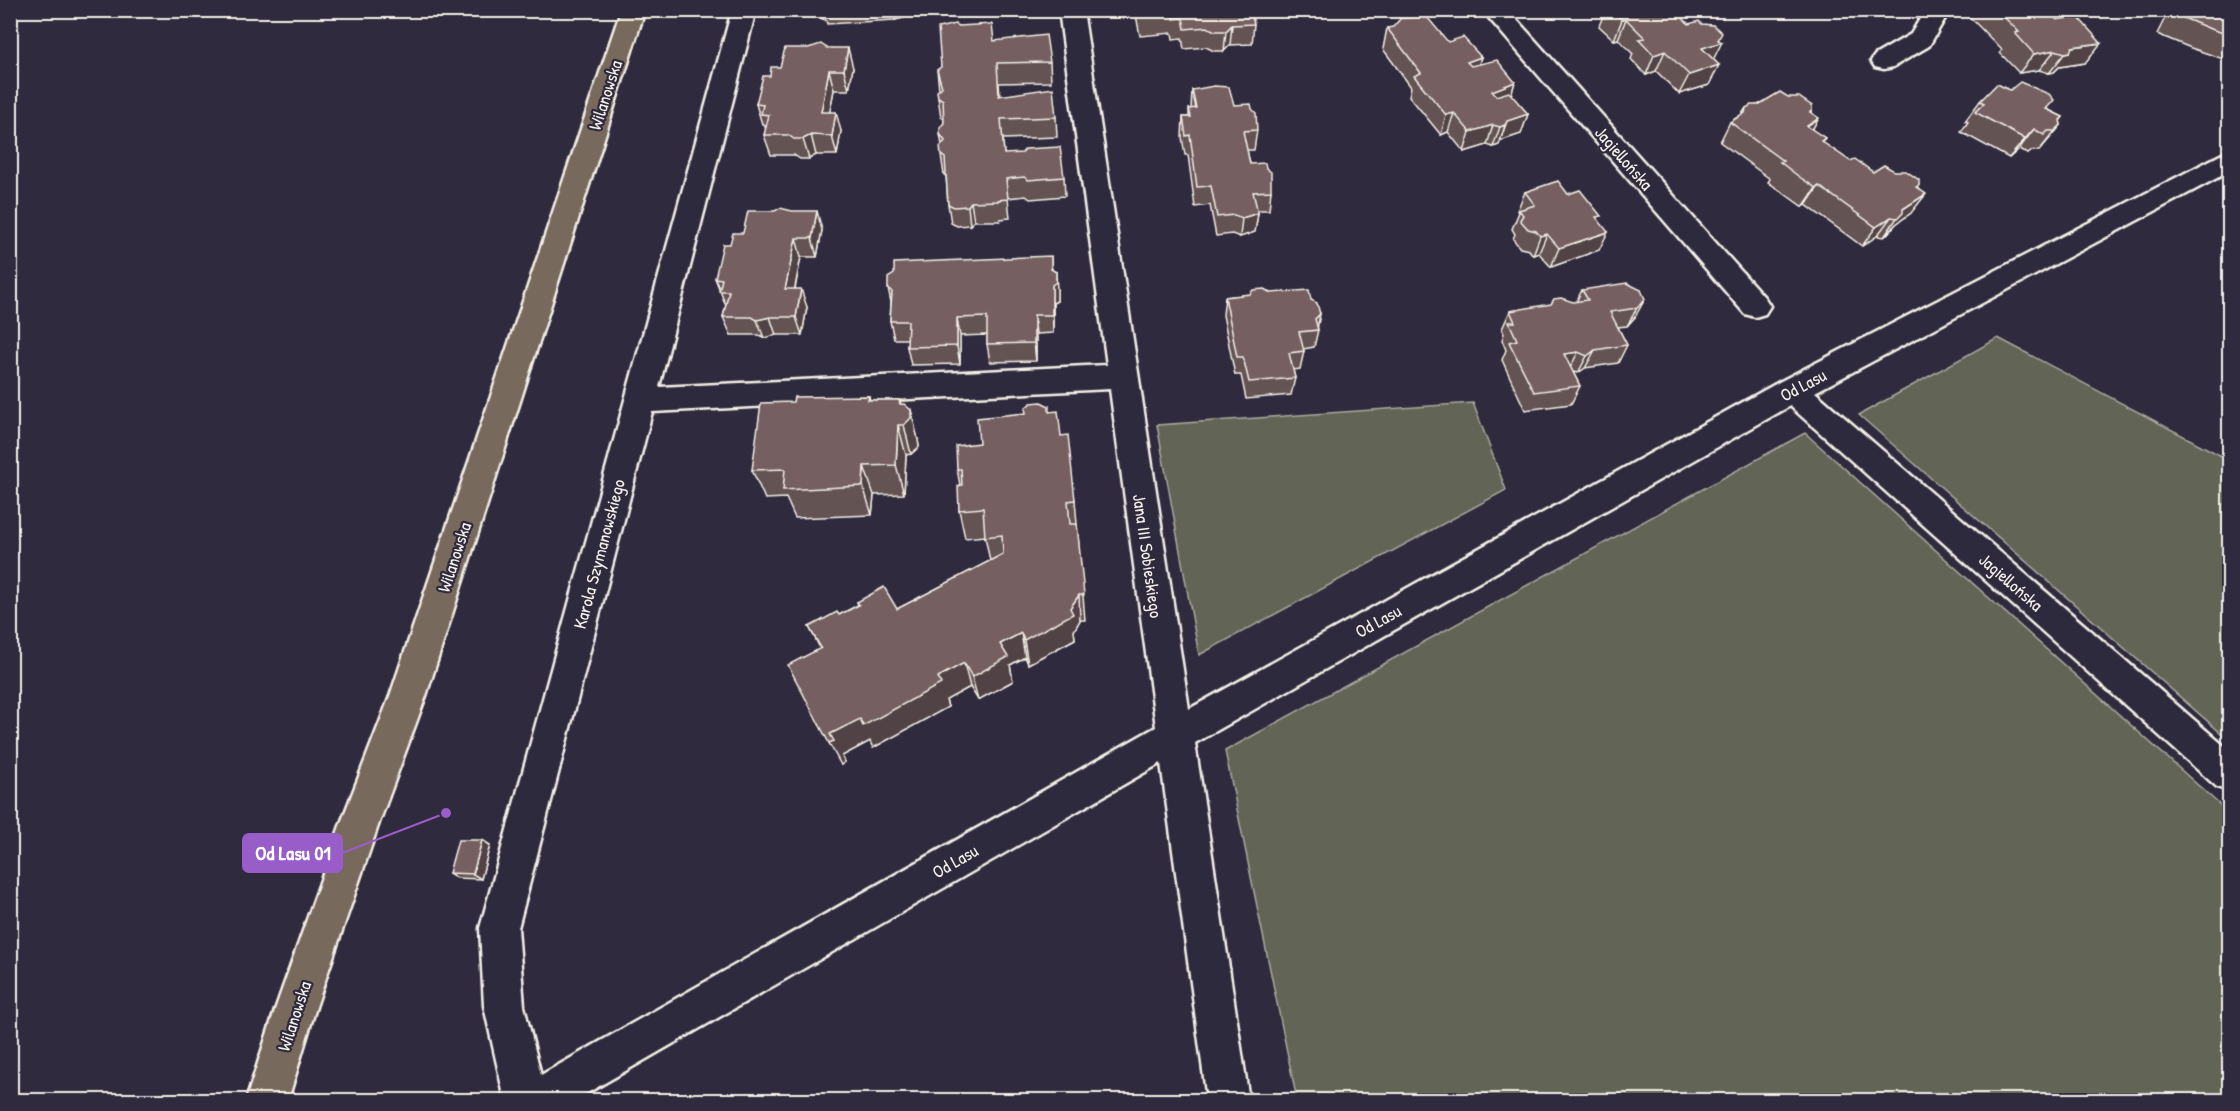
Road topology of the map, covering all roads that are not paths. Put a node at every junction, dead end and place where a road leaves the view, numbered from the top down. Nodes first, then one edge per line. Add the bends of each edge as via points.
1 (633, 10) edge
2 (744, 10) edge
3 (1071, 10) edge
4 (1494, 10) edge
5 (1938, 10) edge
6 (1884, 61) dead end
7 (2229, 159) edge
8 (1755, 306) dead end
9 (1123, 376) junction
10 (1792, 390) junction
11 (639, 400) junction
12 (1174, 736) junction
13 (2229, 775) edge
14 (267, 1101) edge
15 (526, 1101) edge
16 (536, 1101) edge
17 (1228, 1101) edge

1 - 14 main road, Wilanowska via 408,696 360,823
2 - 11 street, Karola Szymanowskiego
3 - 9 street, Jana III Sobieskiego
4 - 8 street, Jagiellońska
5 - 6 street via 1920,40
7 - 10 street, Od Lasu
9 - 11 street
9 - 12 street, Jana III Sobieskiego
10 - 12 street, Od Lasu
10 - 13 street, Jagiellońska
11 - 15 street, Karola Szymanowskiego via 499,928 504,1006
12 - 16 street, Od Lasu
12 - 17 street, Jana III Sobieskiego

